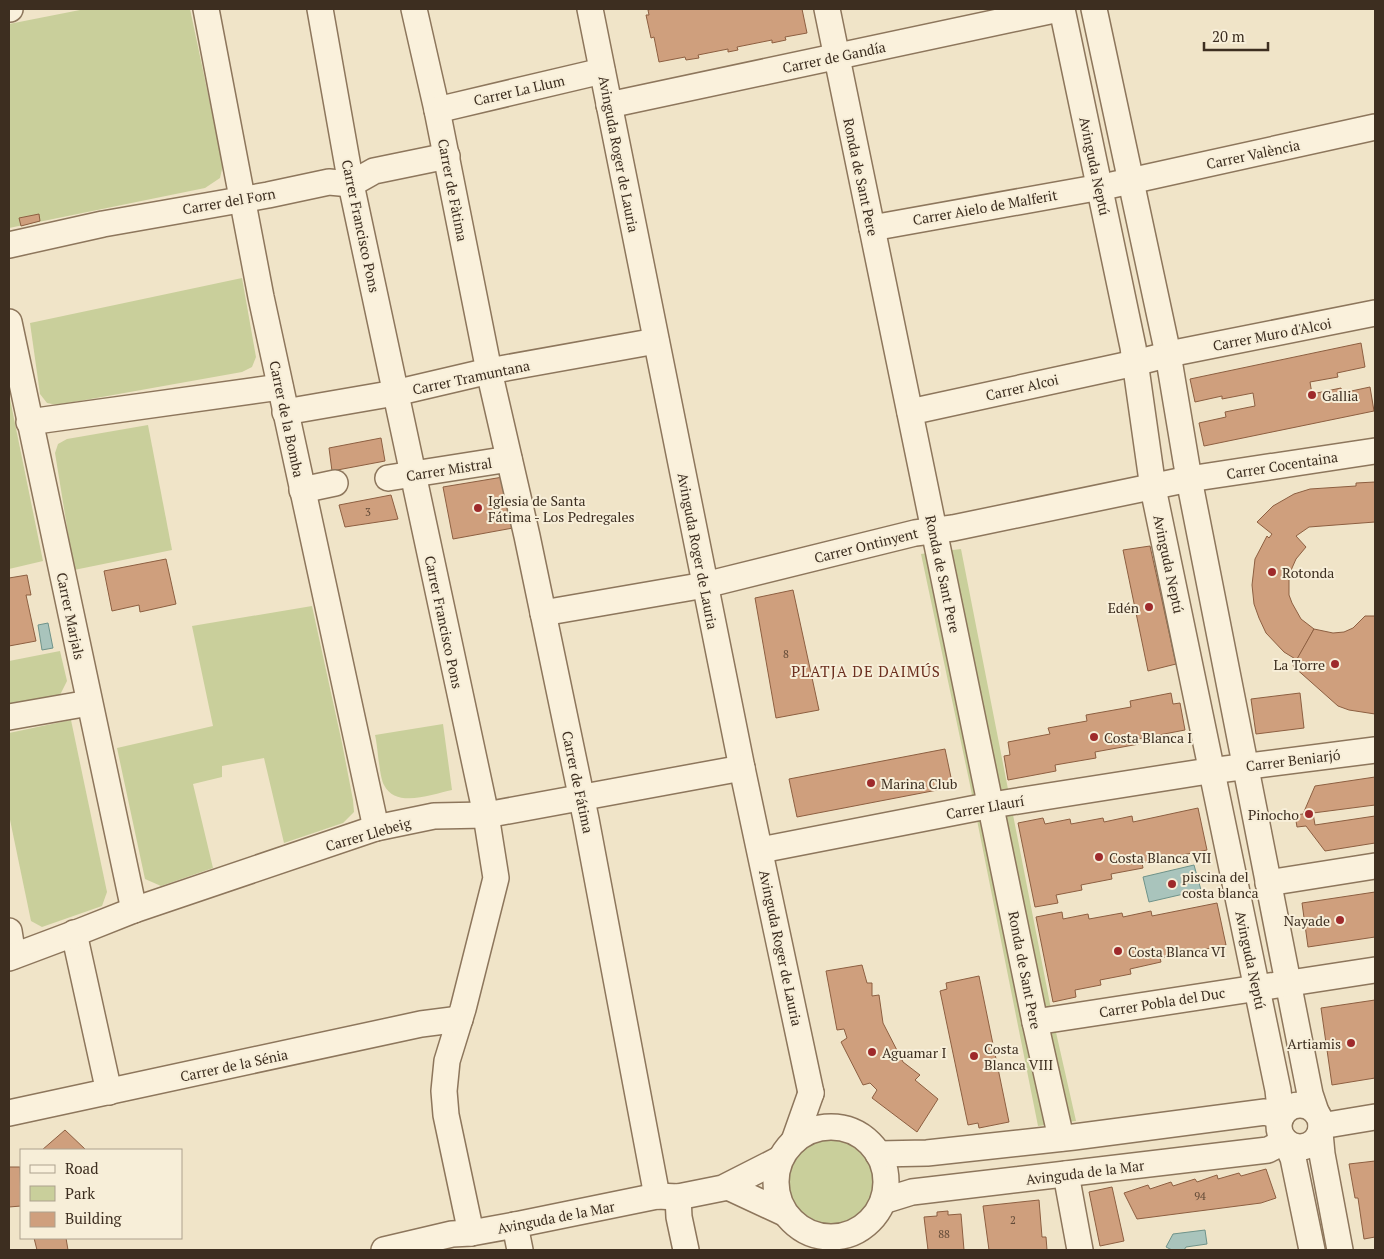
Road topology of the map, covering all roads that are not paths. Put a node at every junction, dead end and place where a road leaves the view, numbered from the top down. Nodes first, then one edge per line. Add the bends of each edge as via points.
1 (206, 9) edge
2 (320, 9) edge
3 (414, 9) edge
4 (590, 9) edge
5 (827, 9) edge
6 (1061, 9) edge
7 (1094, 9) edge
8 (837, 56) junction
9 (602, 71) junction
10 (609, 105) junction
11 (437, 110) junction
12 (1375, 127) edge
13 (446, 156) junction
14 (1131, 181) junction
15 (351, 184) junction
16 (1099, 187) junction
17 (243, 198) junction
18 (872, 228) junction
19 (9, 245) edge
20 (1375, 313) edge
21 (9, 322) edge
22 (656, 341) junction
23 (1168, 354) junction
24 (1135, 363) junction
25 (490, 371) junction
26 (280, 387) junction
27 (395, 393) junction
28 (286, 412) junction
29 (910, 412) junction
30 (29, 422) junction
31 (1375, 451) edge
32 (509, 459) junction
33 (413, 475) junction
34 (388, 478) dead end
35 (1189, 479) junction
36 (335, 483) dead end
37 (1153, 488) junction
38 (302, 490) junction
39 (934, 530) junction
40 (705, 585) junction
41 (542, 613) junction
42 (89, 703) junction
43 (9, 717) edge
44 (1375, 750) edge
45 (1245, 767) junction
46 (742, 768) junction
47 (1211, 771) junction
48 (581, 797) junction
49 (992, 805) junction
50 (486, 814) junction
51 (376, 828) junction
52 (761, 850) junction
53 (1375, 866) edge
54 (1268, 883) junction
55 (134, 910) junction
56 (9, 931) edge
57 (74, 933) junction
58 (11, 957) edge
59 (1375, 970) edge
60 (1288, 984) junction
61 (1257, 988) junction
62 (460, 1019) junction
63 (1035, 1022) junction
64 (109, 1092) junction
65 (811, 1093) junction
66 (9, 1113) edge
67 (1375, 1117) edge
68 (1319, 1124) junction
69 (841, 1128) junction
70 (1283, 1129) junction
71 (1061, 1138) junction
72 (787, 1150) junction
73 (878, 1154) junction
74 (1066, 1174) junction
75 (728, 1186) junction
76 (667, 1196) junction
77 (883, 1201) junction
78 (784, 1213) junction
79 (515, 1225) junction
80 (471, 1233) junction
81 (858, 1239) edge
82 (817, 1243) edge
83 (384, 1250) edge
84 (520, 1250) edge
85 (686, 1250) edge
86 (1080, 1250) edge
87 (1312, 1250) edge
88 (1340, 1250) edge

1 - 17 street, Carrer de la Bomba
2 - 15 street, Carrer Francisco Pons
3 - 11 street, Carrer de Fàtima
4 - 9 street, Avinguda Roger de Lauria
5 - 8 street, Ronda de Sant Pere
6 - 8 street, Carrer de Gandía
6 - 16 street, Avinguda Neptú
7 - 14 street
8 - 10 street, Carrer de Gandía
8 - 18 street, Ronda de Sant Pere
9 - 10 street, Avinguda Roger de Lauria
9 - 11 street, Carrer La Llum
10 - 22 street, Avinguda Roger de Lauria
11 - 13 street, Carrer de Fàtima
12 - 14 street, Carrer València
13 - 15 street via 374,171
13 - 25 street, Carrer de Fàtima
14 - 16 street, Carrer València
14 - 23 street
15 - 17 street, Carrer del Forn via 329,182
15 - 27 street, Carrer Francisco Pons
16 - 18 street, Carrer Aielo de Malferit
16 - 24 street, Avinguda Neptú
17 - 19 street, Carrer del Forn
17 - 26 street, Carrer de la Bomba
18 - 29 street, Ronda de Sant Pere
20 - 23 street, Carrer Muro d'Alcoi
21 - 30 street, Carrer Marjals
22 - 25 street, Carrer Tramuntana
22 - 40 street, Avinguda Roger de Lauria
23 - 24 street, Carrer Muro d'Alcoi
23 - 35 street
24 - 29 street, Carrer Alcoi
24 - 37 street, Avinguda Neptú
25 - 27 street, Carrer Tramuntana
25 - 32 street, Carrer de Fátima
26 - 28 street, Carrer de la Bomba
26 - 30 street
27 - 28 street, Carrer Tramuntana
27 - 33 street, Carrer Francisco Pons
28 - 38 street, Carrer de la Bomba
29 - 39 street, Ronda de Sant Pere
30 - 42 street, Carrer Marjals
31 - 35 street, Carrer Cocentaina
32 - 33 street, Carrer Mistral
32 - 41 street, Carrer de Fátima
33 - 34 street, Carrer Mistral
33 - 50 street, Carrer Francisco Pons
35 - 37 street, Carrer Ontinyent
35 - 45 street
36 - 38 street
37 - 39 street, Carrer Ontinyent
37 - 47 street, Avinguda Neptú
38 - 51 street, Carrer de la Bomba
39 - 40 street, Carrer Ontinyent
39 - 49 street, Ronda de Sant Pere
40 - 41 street, Carrer Ontinyent
40 - 46 street, Avinguda Roger de Lauria
41 - 48 street, Carrer de Fátima
42 - 43 street
42 - 55 street, Carrer Marjals
44 - 45 street, Carrer Beniarjó
45 - 47 street, Carrer Beniarjó
45 - 54 street
46 - 48 street, Carrer Llebeig
46 - 52 street, Avinguda Roger de Lauria
47 - 49 street, Carrer Llaurí
47 - 61 street, Avinguda Neptú
48 - 50 street, Carrer Llebeig
48 - 76 street, Carrer de Fátima
49 - 52 street, Carrer Llaurí
49 - 63 street, Ronda de Sant Pere
50 - 51 street, Carrer Llebeig via 434,816
50 - 62 street, Carrer Francisco Pons via 496,878
51 - 55 street, Carrer Llebeig
52 - 65 street, Avinguda Roger de Lauria
53 - 54 street
54 - 60 street
55 - 57 street, Carrer Llebeig
56 - 58 street
57 - 58 street, Carrer Llebeig
57 - 64 street
59 - 60 street, Carrer Pobla del Duc
60 - 61 street, Carrer Pobla del Duc
60 - 68 street
61 - 63 street, Carrer Pobla del Duc
61 - 70 street, Avinguda Neptú
62 - 64 street, Carrer de la Sénia via 421,1024
62 - 80 street, Carrer Francisco Pons via 447,1061 444,1091 446,1115
63 - 71 street, Ronda de Sant Pere
64 - 66 street, Carrer de la Sénia
65 - 69 street
65 - 72 street
67 - 68 street
68 - 70 street via 1312,1144 1305,1147 1298,1147
68 - 70 street via 1311,1108 1297,1105 1290,1107
68 - 88 street
69 - 72 street via 824,1127 807,1132
69 - 73 street via 869,1142
70 - 71 street via 1265,1112
70 - 74 street, Avinguda de la Mar via 1268,1150
70 - 87 street, Avinguda Neptú
71 - 73 street via 927,1153
72 - 75 street, Avinguda de la Mar
72 - 78 street via 775,1178 776,1196
73 - 77 street via 885,1169
74 - 77 street, Avinguda de la Mar via 912,1192
74 - 86 street
75 - 76 street, Avinguda de la Mar
75 - 78 street
76 - 79 street, Avinguda de la Mar
76 - 85 street, Carrer de Fátima via 679,1217
77 - 81 street
78 - 82 street
79 - 80 street, Avinguda de la Mar
79 - 84 street
80 - 83 street, Avinguda de la Mar via 452,1234
81 - 82 street via 847,1236

